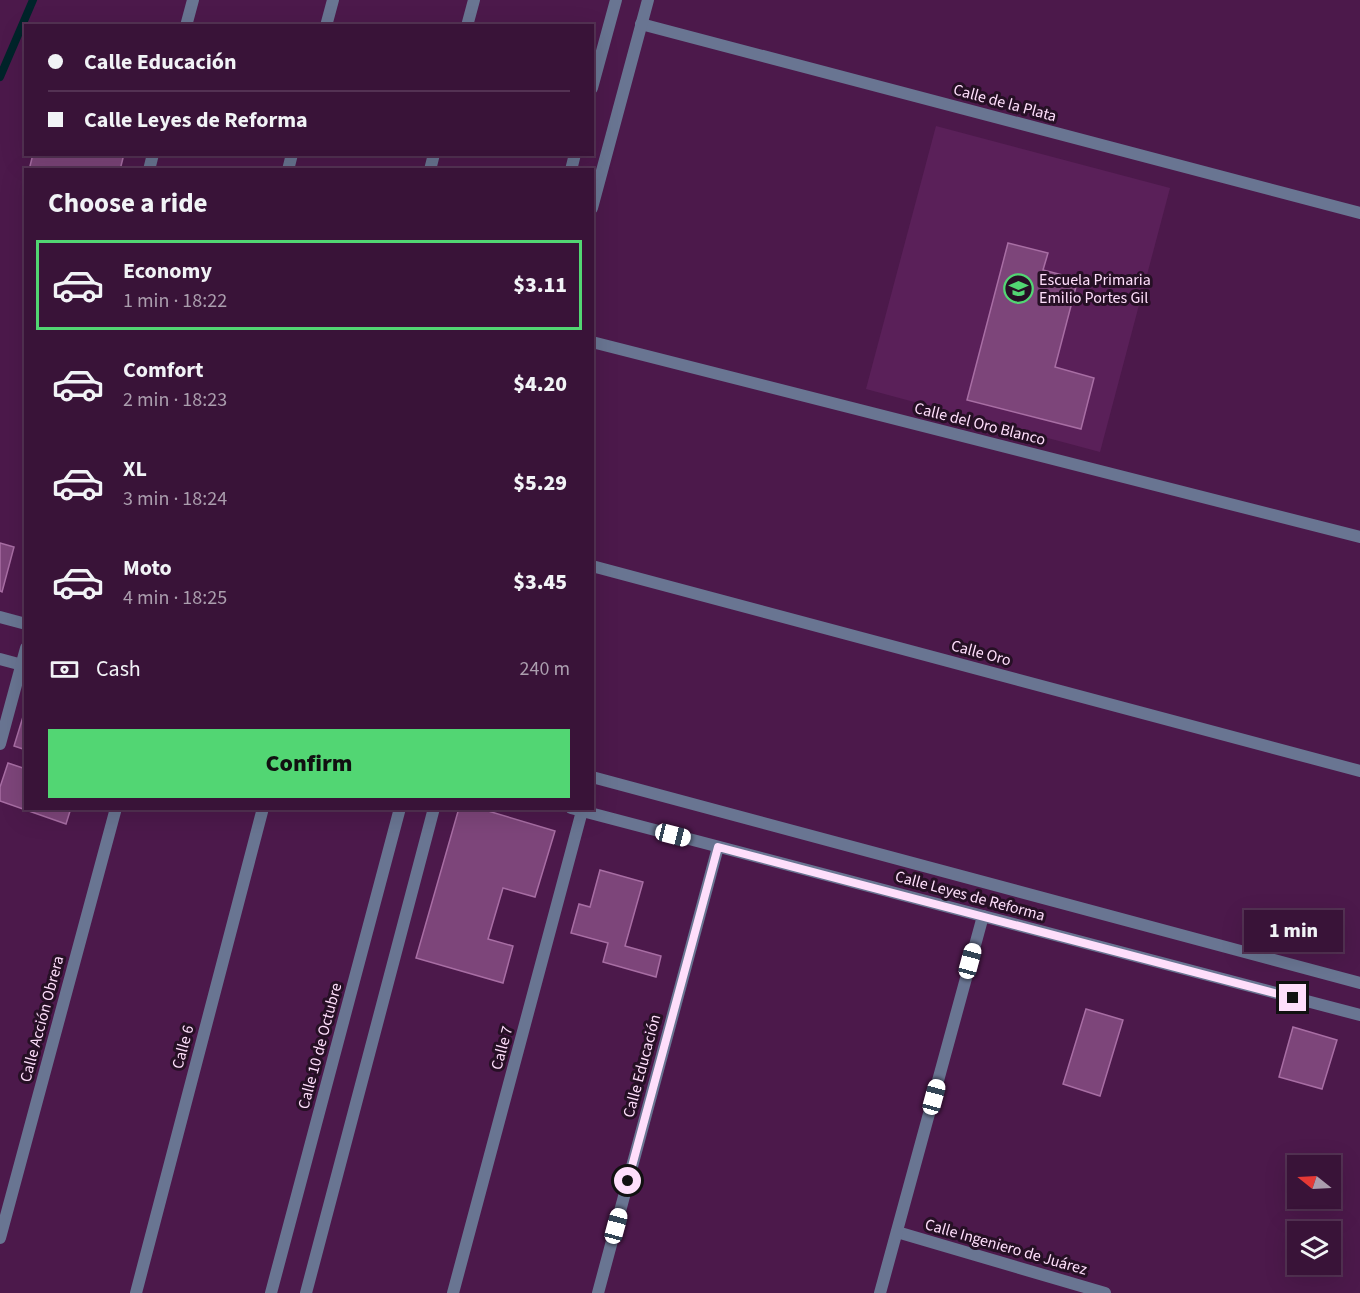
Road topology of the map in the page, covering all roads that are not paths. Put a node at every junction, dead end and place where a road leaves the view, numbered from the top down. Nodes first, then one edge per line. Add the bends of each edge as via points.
1 (193, 0) edge
2 (333, 0) edge
3 (474, 0) edge
4 (616, 0) edge
5 (648, 0) edge
6 (187, 24) edge
7 (327, 24) edge
8 (468, 24) edge
9 (641, 24) junction
10 (594, 81) edge
11 (594, 200) edge
12 (1360, 213) edge
13 (594, 343) edge
14 (1360, 537) edge
15 (594, 567) edge
16 (0, 617) edge
17 (24, 623) edge
18 (0, 659) edge
19 (23, 665) edge
20 (0, 744) edge
21 (1360, 771) edge
22 (594, 778) edge
23 (115, 810) edge
24 (261, 810) edge
25 (399, 810) edge
26 (433, 810) edge
27 (577, 810) edge
28 (718, 847) junction
29 (982, 916) junction
30 (1360, 983) edge
31 (1360, 1015) edge
32 (897, 1232) junction
33 (0, 1238) edge
34 (136, 1293) edge
35 (271, 1293) edge
36 (306, 1293) edge
37 (453, 1293) edge
38 (598, 1293) edge
39 (880, 1293) edge
40 (1106, 1293) edge

1 - 6 street
2 - 7 street
3 - 8 street
4 - 10 street
5 - 9 street
9 - 11 street
9 - 12 street, Calle de la Plata
13 - 14 street, Calle del Oro Blanco
15 - 21 street, Calle Oro
16 - 17 street
18 - 19 street
19 - 20 street
22 - 30 street, Calle Leyes de Reforma
23 - 33 street, Calle Acción Obrera
24 - 34 street, Calle 6
25 - 35 street, Calle 10 de Octubre
26 - 36 street
27 - 28 street, Calle Leyes de Reforma
27 - 37 street, Calle 7
28 - 29 street, Calle Leyes de Reforma
28 - 38 street, Calle Educación
29 - 31 street, Calle Leyes de Reforma
29 - 32 street
32 - 39 street
32 - 40 street, Calle Ingeniero de Juárez

